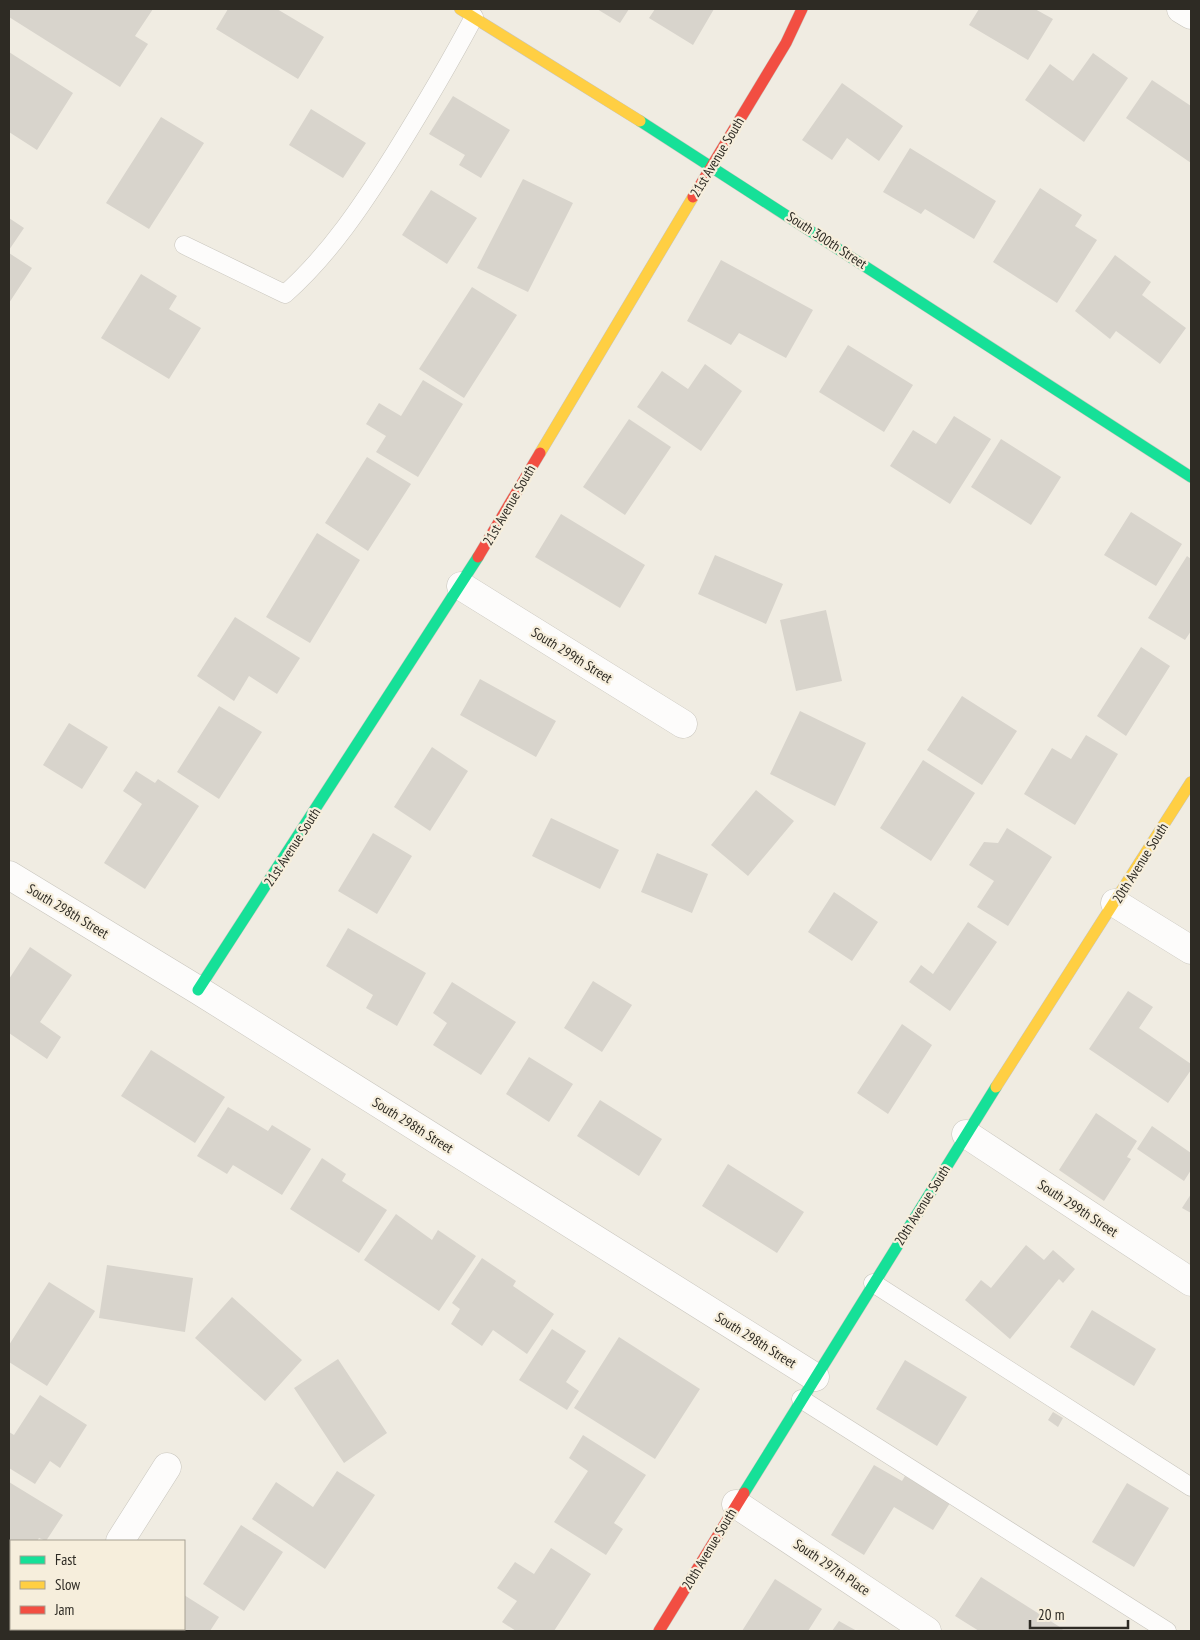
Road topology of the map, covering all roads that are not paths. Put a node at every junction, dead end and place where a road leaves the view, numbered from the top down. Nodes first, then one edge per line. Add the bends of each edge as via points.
1 (802, 9) edge
2 (1181, 9) edge
3 (467, 13) edge
4 (1191, 15) edge
5 (712, 166) junction
6 (184, 245) dead end
7 (1191, 477) edge
8 (461, 586) junction
9 (683, 724) dead end
10 (1191, 782) edge
11 (9, 875) edge
12 (1115, 903) junction
13 (1191, 950) edge
14 (198, 990) junction
15 (966, 1134) junction
16 (1191, 1282) edge
17 (873, 1283) junction
18 (808, 1388) junction
19 (166, 1467) dead end
20 (1191, 1487) edge
21 (736, 1504) junction
22 (121, 1540) edge
23 (659, 1631) edge
24 (927, 1631) edge
25 (1167, 1631) edge

1 - 5 street, 21st Avenue South via 786,43
2 - 4 street
3 - 5 street, South 300th Street
3 - 6 lane via 440,81 358,212 307,275 285,294
5 - 7 street, South 300th Street
5 - 8 street, 21st Avenue South
8 - 9 street, South 299th Street
8 - 14 street, 21st Avenue South
10 - 12 street, 20th Avenue South
11 - 14 street, South 298th Street
12 - 13 street
12 - 15 street, 20th Avenue South
14 - 18 street, South 298th Street
15 - 16 street, South 299th Street
15 - 17 street, 20th Avenue South
17 - 18 street, 20th Avenue South
17 - 20 lane
18 - 21 street, 20th Avenue South
18 - 25 lane
19 - 22 street
21 - 23 street, 20th Avenue South
21 - 24 street, South 297th Place

